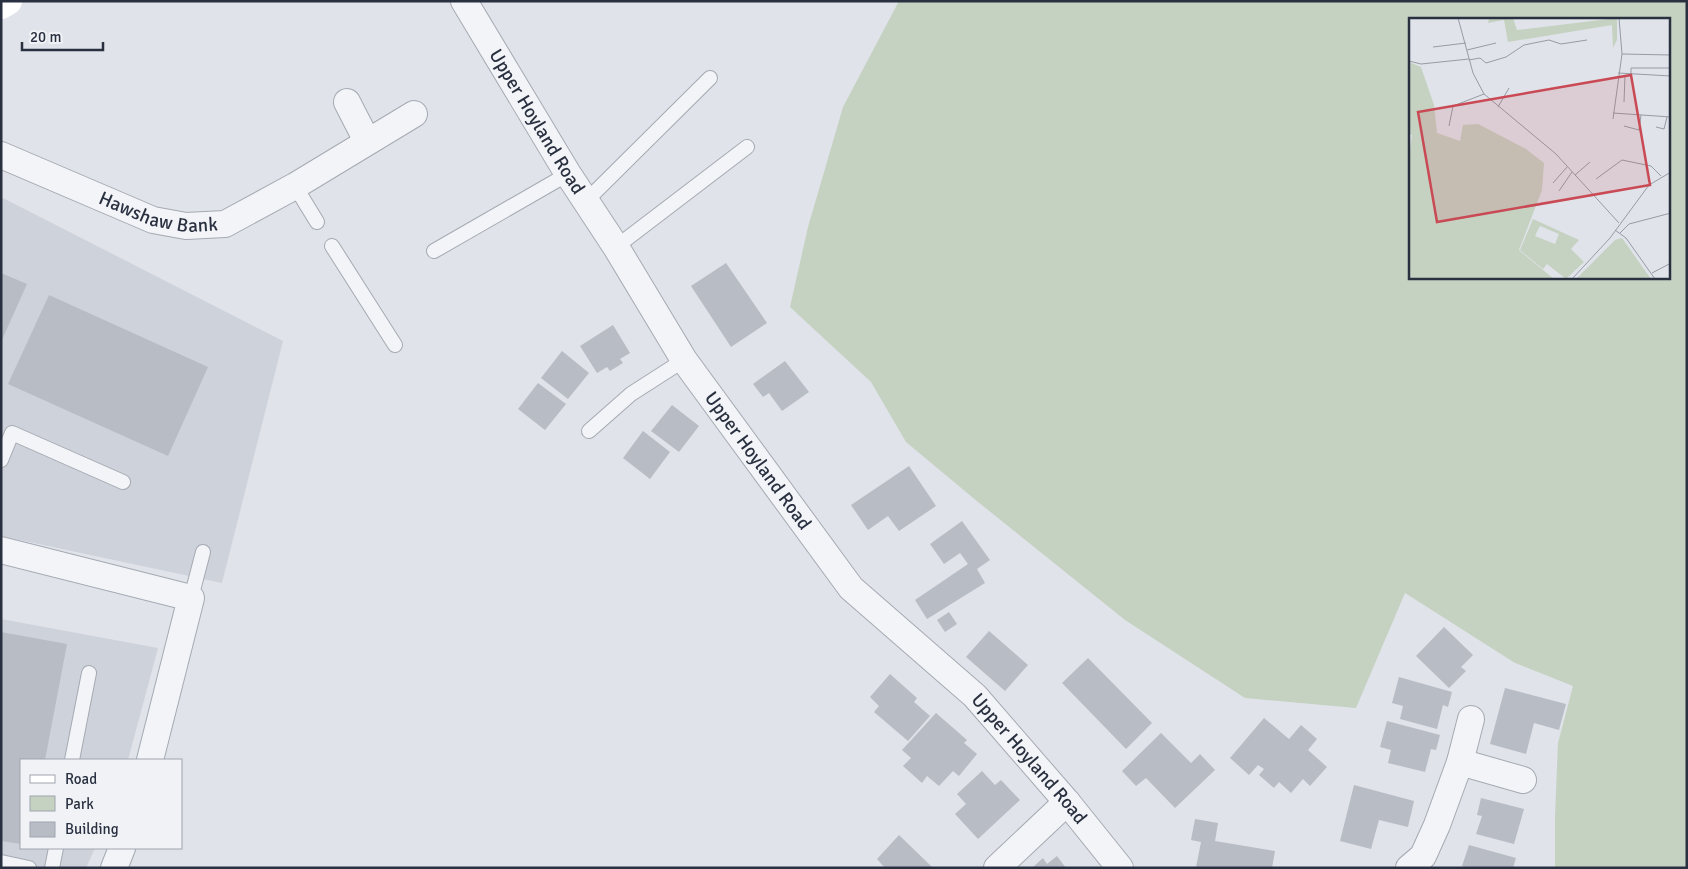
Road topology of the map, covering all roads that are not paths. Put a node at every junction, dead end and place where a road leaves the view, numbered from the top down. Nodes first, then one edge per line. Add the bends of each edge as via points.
1 (8, 1) edge
2 (464, 1) edge
3 (1, 5) edge
4 (710, 78) dead end
5 (346, 102) dead end
6 (414, 114) dead end
7 (367, 141) junction
8 (747, 147) dead end
9 (1, 155) edge
10 (568, 174) junction
11 (295, 186) junction
12 (586, 201) junction
13 (317, 222) dead end
14 (332, 246) dead end
15 (616, 247) junction
16 (434, 251) dead end
17 (395, 345) dead end
18 (684, 360) junction
19 (589, 431) dead end
20 (1, 460) edge
21 (124, 482) dead end
22 (1, 550) edge
23 (203, 552) dead end
24 (191, 598) junction
25 (89, 673) dead end
26 (1471, 719) dead end
27 (72, 759) edge
28 (150, 759) edge
29 (1460, 762) junction
30 (1523, 780) dead end
31 (1068, 802) junction
32 (56, 849) edge
33 (122, 849) edge
34 (3, 864) edge
35 (29, 868) edge
36 (52, 868) edge
37 (114, 868) edge
38 (997, 868) edge
39 (1120, 868) edge
40 (1409, 868) edge

1 - 3 main road
2 - 10 street, Upper Hoyland Road
4 - 12 lane
5 - 7 street
6 - 7 street, Hawshaw Bank
7 - 11 street, Hawshaw Bank
8 - 15 lane
9 - 11 street, Hawshaw Bank via 153,220 186,226 225,224
10 - 12 street, Upper Hoyland Road
10 - 16 lane
11 - 13 lane
12 - 15 street, Upper Hoyland Road
14 - 17 lane
15 - 18 street, Upper Hoyland Road
18 - 19 lane via 631,394
18 - 31 street, Upper Hoyland Road via 851,588 975,696
20 - 21 lane via 12,433
22 - 24 street
23 - 24 lane
24 - 28 street
25 - 27 lane
26 - 29 street
29 - 30 street
29 - 40 street via 1423,856
31 - 38 street
31 - 39 street, Upper Hoyland Road
32 - 36 lane
33 - 37 street
34 - 35 lane

